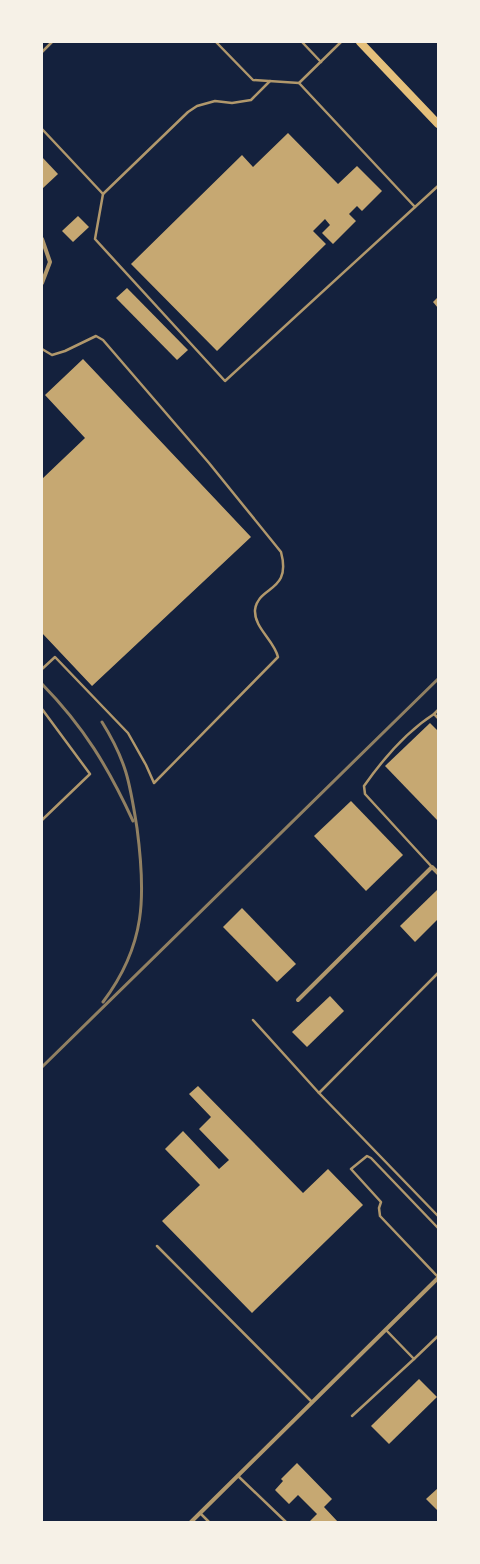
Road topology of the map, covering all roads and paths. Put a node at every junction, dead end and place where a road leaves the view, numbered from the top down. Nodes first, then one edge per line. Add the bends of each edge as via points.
1 (52, 42) edge
2 (216, 42) edge
3 (302, 42) edge
4 (341, 42) edge
5 (360, 42) edge
6 (42, 52) edge
7 (321, 62) junction
8 (270, 81) junction
9 (299, 83) junction
10 (438, 124) edge
11 (42, 129) edge
12 (438, 186) edge
13 (104, 194) junction
14 (415, 207) junction
15 (42, 239) edge
16 (42, 283) edge
17 (42, 349) edge
18 (42, 669) edge
19 (42, 709) edge
20 (438, 710) edge
21 (434, 714) junction
22 (438, 718) edge
23 (42, 820) edge
24 (432, 867) junction
25 (438, 873) edge
26 (438, 973) edge
27 (298, 1000) dead end
28 (253, 1020) dead end
29 (319, 1093) junction
30 (438, 1216) edge
31 (438, 1228) edge
32 (157, 1246) dead end
33 (438, 1277) edge
34 (386, 1330) junction
35 (438, 1336) edge
36 (414, 1359) junction
37 (312, 1402) junction
38 (352, 1416) dead end
39 (238, 1476) junction
40 (200, 1513) junction
41 (191, 1522) edge
42 (209, 1522) edge
43 (286, 1522) edge

1 - 6 lane
2 - 8 lane via 253,80
3 - 7 lane
4 - 7 lane
5 - 10 main road
7 - 9 lane
8 - 9 lane
8 - 13 lane via 251,100 232,103 215,101 197,106 188,112
9 - 14 lane
11 - 13 lane
12 - 14 lane
13 - 14 lane via 95,239 225,381
15 - 16 street via 50,262
17 - 18 lane via 52,355 96,336 102,340 209,463 281,552 285,564 279,582 261,598 255,609 256,620 278,657 154,783 128,733 55,657
19 - 23 lane via 90,774
20 - 21 lane
21 - 22 lane
21 - 24 lane via 417,725 364,786 365,794
24 - 25 street
24 - 27 street
26 - 29 lane
28 - 29 lane
29 - 30 lane
31 - 33 lane via 371,1158 364,1156 351,1169 381,1202 380,1216
32 - 37 lane
33 - 34 street
34 - 36 lane
34 - 37 street
35 - 36 lane
36 - 38 lane
37 - 39 street
39 - 40 street
39 - 43 lane
40 - 41 street
40 - 42 lane

